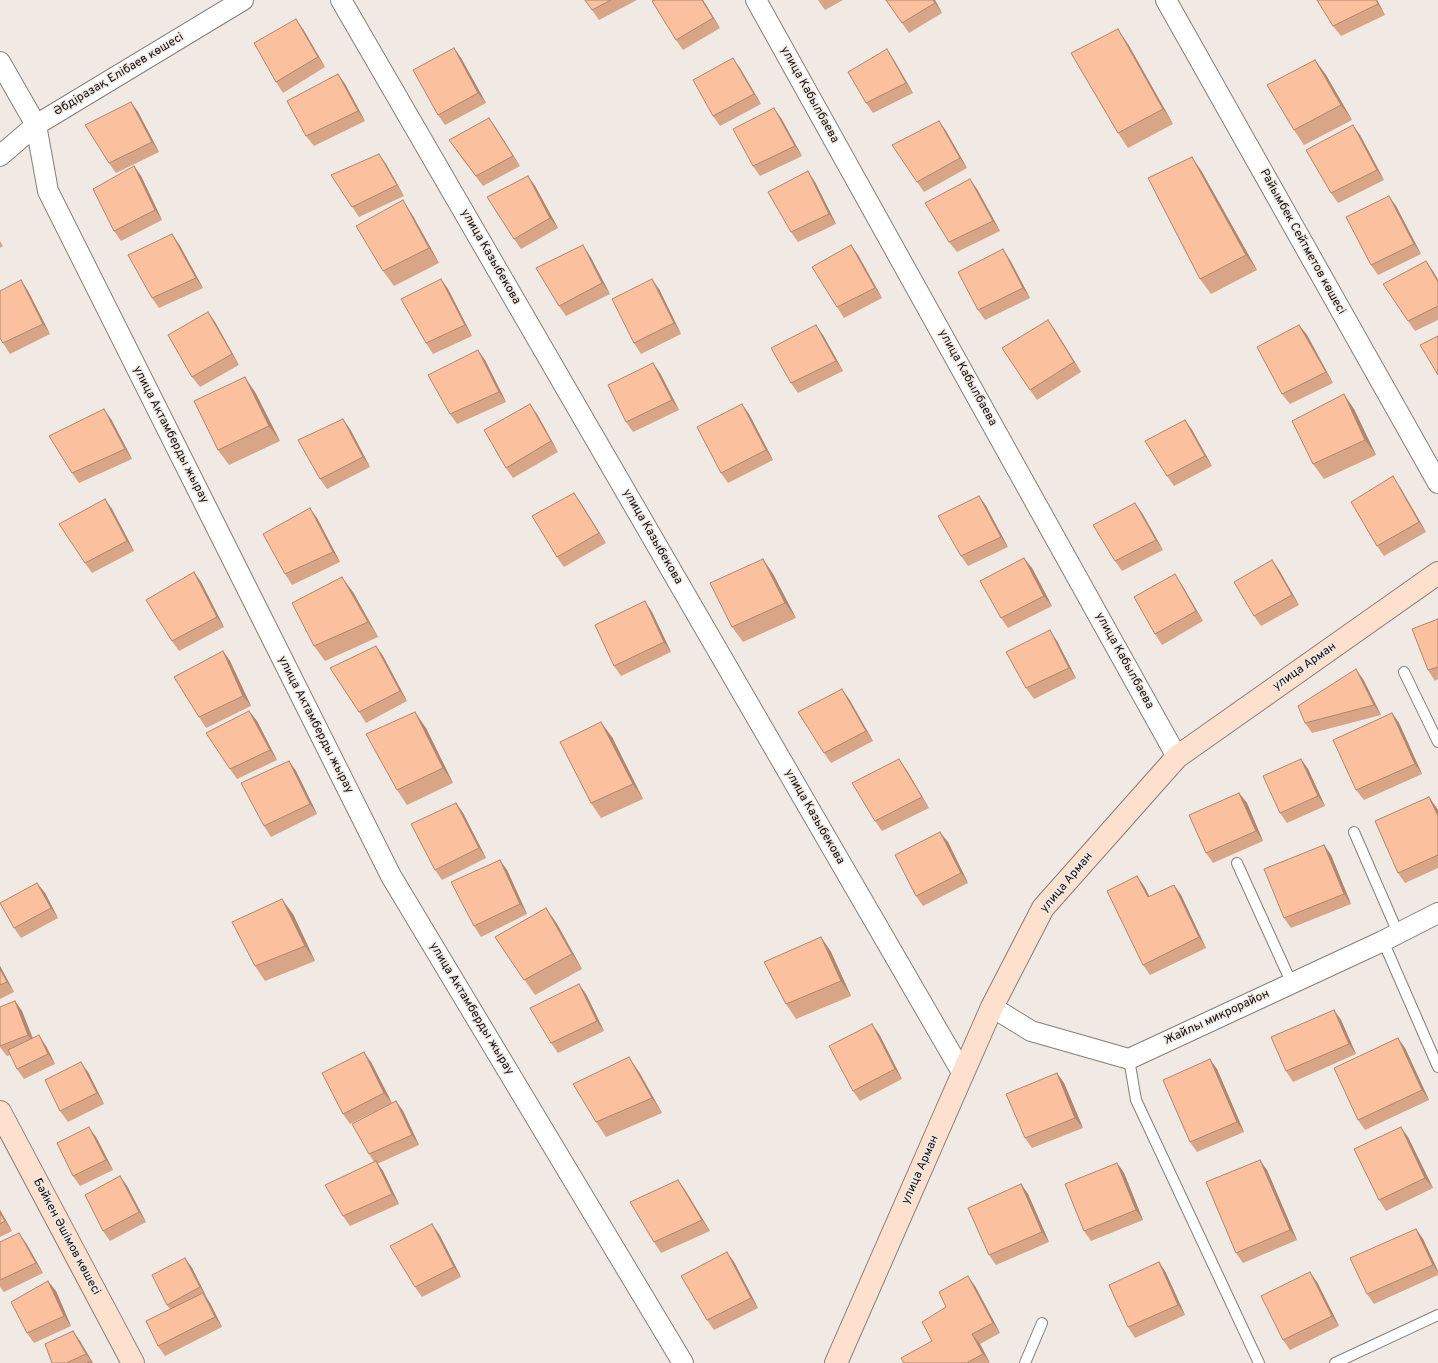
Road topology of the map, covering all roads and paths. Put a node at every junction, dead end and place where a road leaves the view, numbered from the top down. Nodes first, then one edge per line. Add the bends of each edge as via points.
1 (243, 0) edge
2 (341, 0) edge
3 (756, 0) edge
4 (1166, 0) edge
5 (0, 62) edge
6 (36, 125) junction
7 (0, 156) edge
8 (1438, 483) edge
9 (1438, 573) edge
10 (1404, 672) dead end
11 (1438, 742) edge
12 (1177, 756) junction
13 (1354, 832) dead end
14 (1237, 864) dead end
15 (1438, 913) edge
16 (1391, 937) junction
17 (1292, 984) junction
18 (992, 1007) junction
19 (1129, 1059) junction
20 (1438, 1067) edge
21 (963, 1074) junction
22 (0, 1112) edge
23 (1438, 1315) edge
24 (1042, 1323) dead end
25 (133, 1363) edge
26 (683, 1363) edge
27 (836, 1363) edge
28 (1025, 1363) edge
29 (1259, 1363) edge
30 (1335, 1363) edge

1 - 6 street, Әбдіразақ Елібаев көшесі
2 - 21 street, улица Казыбекова
3 - 12 street, улица Кабылбаева
4 - 8 street, Райымбек Сейтметов көшесі
5 - 6 street, улица Актамберды жырау
6 - 7 street, Әбдіразақ Елібаев көшесі
6 - 26 street, улица Актамберды жырау via 48,191 391,876
9 - 12 street, улица Арман
10 - 11 lane
12 - 18 street, улица Арман via 1043,908
13 - 16 lane
14 - 17 lane
15 - 16 street, Жайлы микрорайон
16 - 17 street, Жайлы микрорайон
16 - 20 lane
17 - 19 street, Жайлы микрорайон
18 - 19 street via 1031,1031
18 - 21 street, улица Арман
19 - 29 lane via 1136,1100
21 - 27 street, улица Арман
22 - 25 street, Бәйкен Әшімов көшесі
23 - 30 lane
24 - 28 lane

